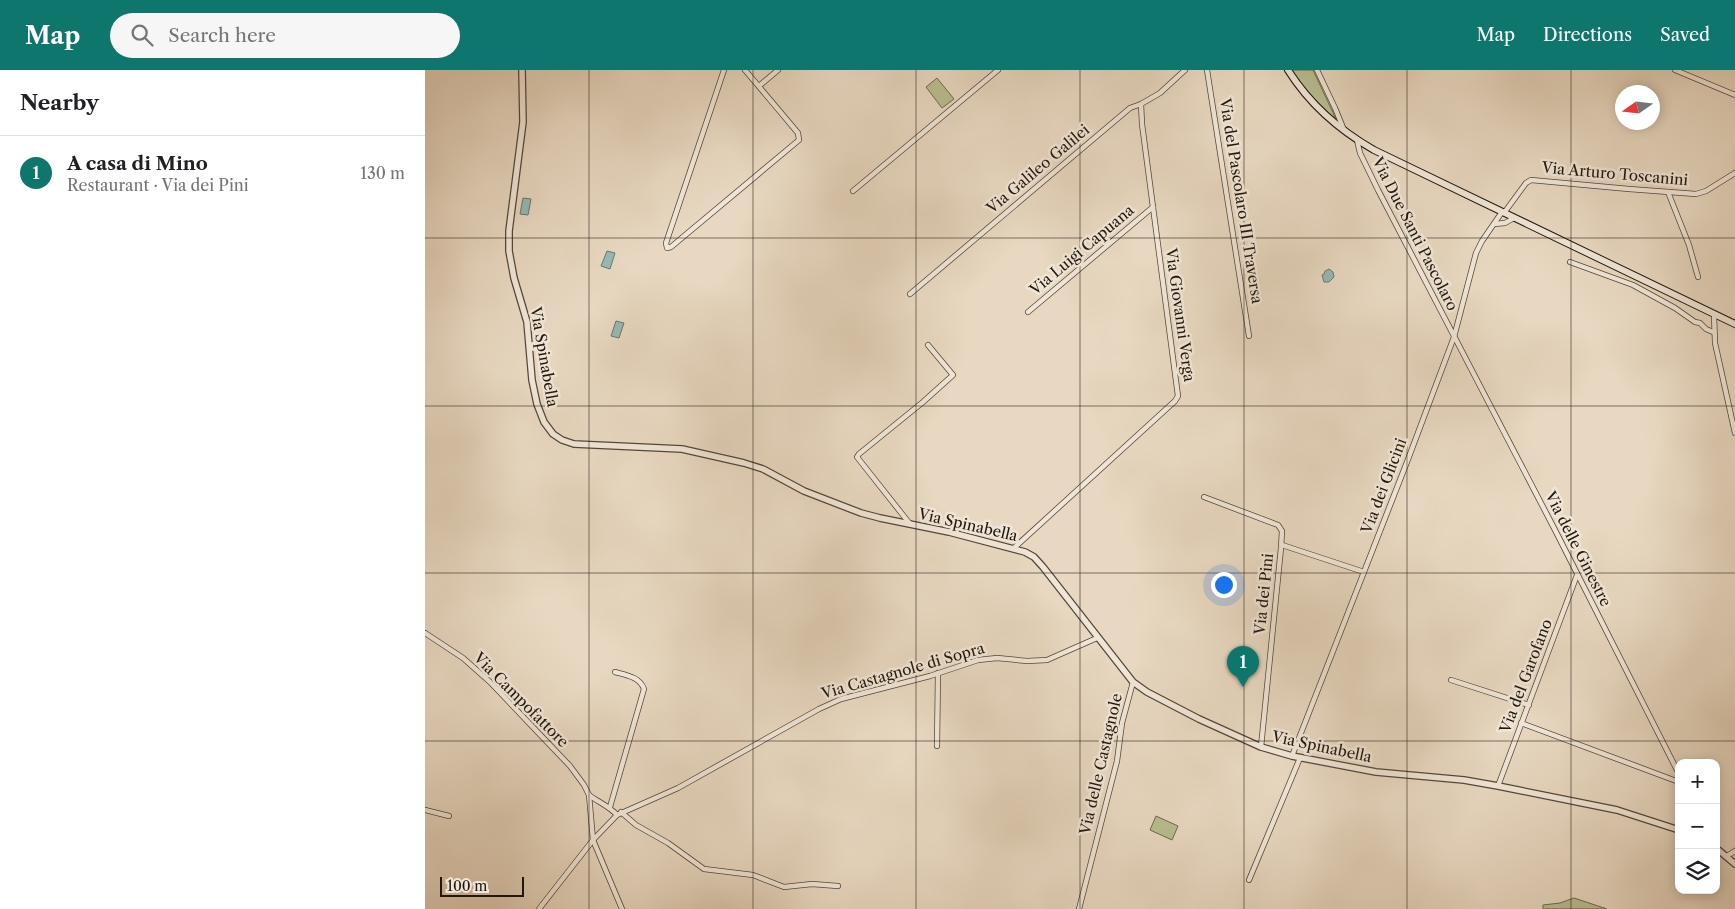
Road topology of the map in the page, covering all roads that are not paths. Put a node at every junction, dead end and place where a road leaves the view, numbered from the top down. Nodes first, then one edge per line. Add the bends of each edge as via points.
1 (522, 70) edge
2 (724, 70) edge
3 (745, 70) edge
4 (778, 70) edge
5 (997, 70) edge
6 (1185, 70) edge
7 (1207, 70) edge
8 (1288, 70) edge
9 (1317, 70) edge
10 (1675, 70) edge
11 (759, 86) junction
12 (1735, 95) edge
13 (1141, 104) junction
14 (1344, 131) junction
15 (1357, 140) junction
16 (1735, 173) edge
17 (853, 191) dead end
18 (1668, 192) junction
19 (1153, 207) junction
20 (1503, 213) junction
21 (1514, 218) junction
22 (1494, 224) junction
23 (1570, 262) dead end
24 (1635, 276) junction
25 (1698, 277) dead end
26 (1629, 284) junction
27 (910, 294) dead end
28 (1028, 312) dead end
29 (1717, 315) junction
30 (1735, 324) edge
31 (1735, 329) edge
32 (1713, 332) junction
33 (1249, 336) dead end
34 (1454, 337) junction
35 (928, 345) dead end
36 (1735, 433) edge
37 (1203, 497) dead end
38 (911, 524) junction
39 (1282, 545) junction
40 (1014, 548) junction
41 (1364, 572) junction
42 (1577, 575) junction
43 (425, 632) edge
44 (1097, 638) junction
45 (615, 672) dead end
46 (939, 673) junction
47 (1451, 680) dead end
48 (1133, 682) junction
49 (1529, 704) junction
50 (1521, 724) junction
51 (937, 746) dead end
52 (1261, 747) junction
53 (1292, 756) junction
54 (1300, 758) junction
55 (1675, 766) edge
56 (1675, 781) edge
57 (1498, 786) junction
58 (589, 795) junction
59 (610, 807) junction
60 (425, 810) edge
61 (619, 814) junction
62 (449, 816) dead end
63 (1675, 829) edge
64 (593, 840) junction
65 (1717, 849) edge
66 (1735, 852) edge
67 (1727, 856) junction
68 (1735, 864) edge
69 (1249, 880) dead end
70 (838, 886) dead end
71 (539, 909) edge
72 (622, 909) edge
73 (1079, 909) edge

1 - 38 street, Via Spinabella via 523,122 509,250 527,322 536,400 549,430 561,440 574,444 681,450 744,463 849,509
2 - 11 street via 667,248 799,140 798,133
3 - 11 street
4 - 11 street
5 - 17 street
6 - 13 street, Via Galileo Galilei via 1163,91
7 - 33 street, Via del Pascolaro III Traversa
8 - 14 main road via 1315,106
9 - 14 street
10 - 12 street
13 - 19 street, Via Giovanni Verga
13 - 27 street, Via Galileo Galilei via 1130,108
14 - 15 main road
15 - 20 main road
15 - 34 street, Via Due Santi Pascolaro via 1360,153
16 - 18 street, Via Arturo Toscanini via 1701,193
18 - 20 street, Via Arturo Toscanini via 1531,180
18 - 25 street
19 - 28 street, Via Luigi Capuana
19 - 40 street, Via Giovanni Verga via 1178,396
20 - 21 main road
20 - 22 street, Via dei Glicini
21 - 22 street
21 - 24 main road
22 - 34 street, Via dei Glicini via 1476,254
23 - 26 street
24 - 26 street
24 - 29 main road
26 - 32 street
29 - 30 main road
29 - 31 main road
29 - 32 street
32 - 36 street
34 - 41 street, Via dei Glicini
34 - 42 street, Via delle Ginestre
35 - 38 street via 953,375 857,457
37 - 39 street, Via dei Pini via 1278,525 1282,531
38 - 40 street, Via Spinabella
39 - 41 street
39 - 52 street, Via dei Pini
40 - 44 street, Via Spinabella via 1037,560
41 - 53 street, Via dei Glicini
42 - 49 street, Via del Garofano
42 - 55 street, Via delle Ginestre
43 - 58 street, Via Campofattore via 490,682 569,766
44 - 46 street, Via Castagnole di Sopra via 1047,660 1027,662 989,658
44 - 48 street, Via Spinabella
45 - 59 street via 637,679 644,689
46 - 51 street
46 - 61 street, Via Castagnole di Sopra via 824,706 678,788
47 - 49 street
48 - 52 street, Via Spinabella via 1199,719
48 - 73 street, Via delle Castagnole via 1122,722 1117,761
49 - 50 street, Via del Garofano
50 - 56 street
50 - 57 street, Via del Garofano
52 - 53 street, Via Spinabella
53 - 54 street, Via Spinabella
54 - 57 street, Via Spinabella via 1376,772 1469,780
54 - 69 street
57 - 63 street, Via Spinabella via 1617,810
58 - 59 street, Via Campofattore
58 - 64 street, Via Campofattore
59 - 61 street, Via Campofattore
60 - 62 street
61 - 64 street
61 - 70 street, Via Campofattore via 704,869 753,875 784,887
64 - 71 street
64 - 72 street, Via Campofattore
65 - 67 street
66 - 67 street
67 - 68 street

